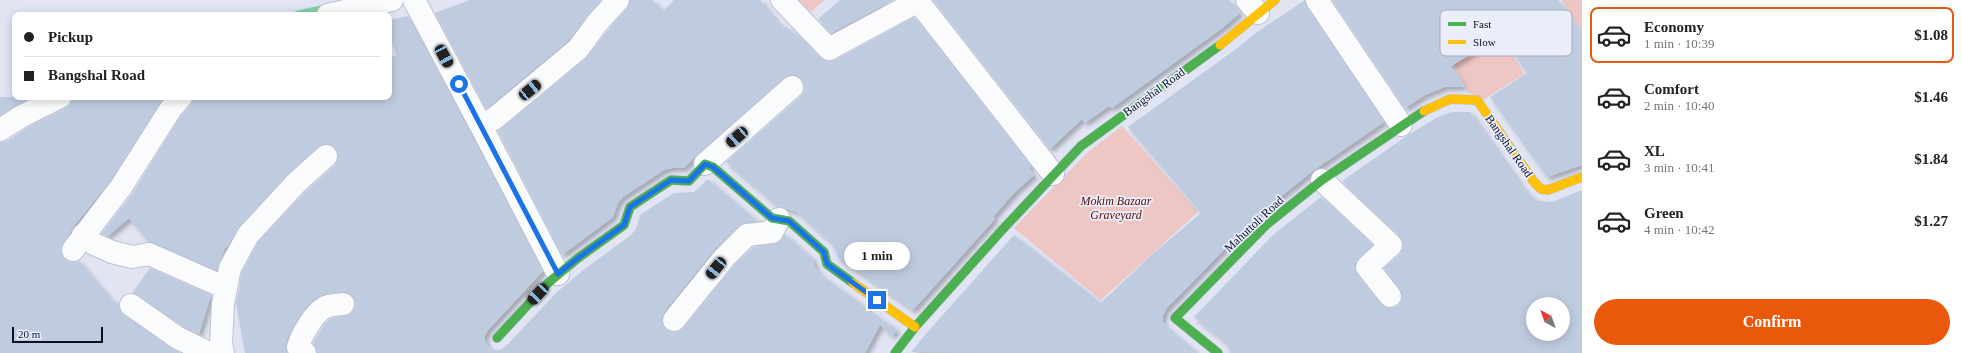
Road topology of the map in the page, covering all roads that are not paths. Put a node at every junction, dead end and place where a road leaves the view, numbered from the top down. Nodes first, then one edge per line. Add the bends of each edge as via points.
1 (392, 0) edge
2 (414, 0) edge
3 (618, 0) edge
4 (782, 0) edge
5 (1316, 0) edge
6 (917, 1) edge
7 (1260, 4) edge
8 (341, 12) edge
9 (792, 87) dead end
10 (54, 100) edge
11 (178, 100) edge
12 (1401, 125) junction
13 (481, 126) junction
14 (0, 130) edge
15 (326, 156) dead end
16 (705, 164) junction
17 (1053, 174) junction
18 (1582, 177) edge
19 (1322, 180) junction
20 (779, 219) junction
21 (558, 274) junction
22 (226, 288) junction
23 (1390, 296) dead end
24 (343, 304) dead end
25 (131, 305) dead end
26 (674, 320) dead end
27 (915, 327) junction
28 (497, 338) dead end
29 (897, 349) edge
30 (209, 353) edge
31 (223, 353) edge
32 (305, 353) edge
33 (1218, 353) edge

1 - 8 street
2 - 13 street
3 - 13 street via 578,49 501,113
4 - 6 street via 829,50
5 - 12 street
6 - 17 street
7 - 17 street, Bangshal Road via 1229,39 1081,146
9 - 16 street
10 - 14 street
11 - 22 street via 121,187 78,243 94,244 132,257 149,254
12 - 18 street, Bangshal Road via 1432,106 1450,99 1477,100 1534,182 1541,188 1548,190
12 - 19 street, Mahuttoli Road
13 - 21 street
15 - 22 street via 297,182 248,235 230,268
16 - 20 street via 713,167 772,218
16 - 21 street via 689,181 671,180 630,207 624,225
17 - 27 street, Bangshal Road
19 - 23 street via 1392,245 1368,267
19 - 33 street, Mahuttoli Road via 1266,225 1175,318
20 - 26 street via 772,232 747,235 724,258
20 - 27 street via 789,221 824,252 827,264
21 - 28 street
22 - 31 street via 223,304
24 - 32 street via 323,308 305,330 298,347
25 - 30 street via 178,338
27 - 29 street, Bangshal Road

